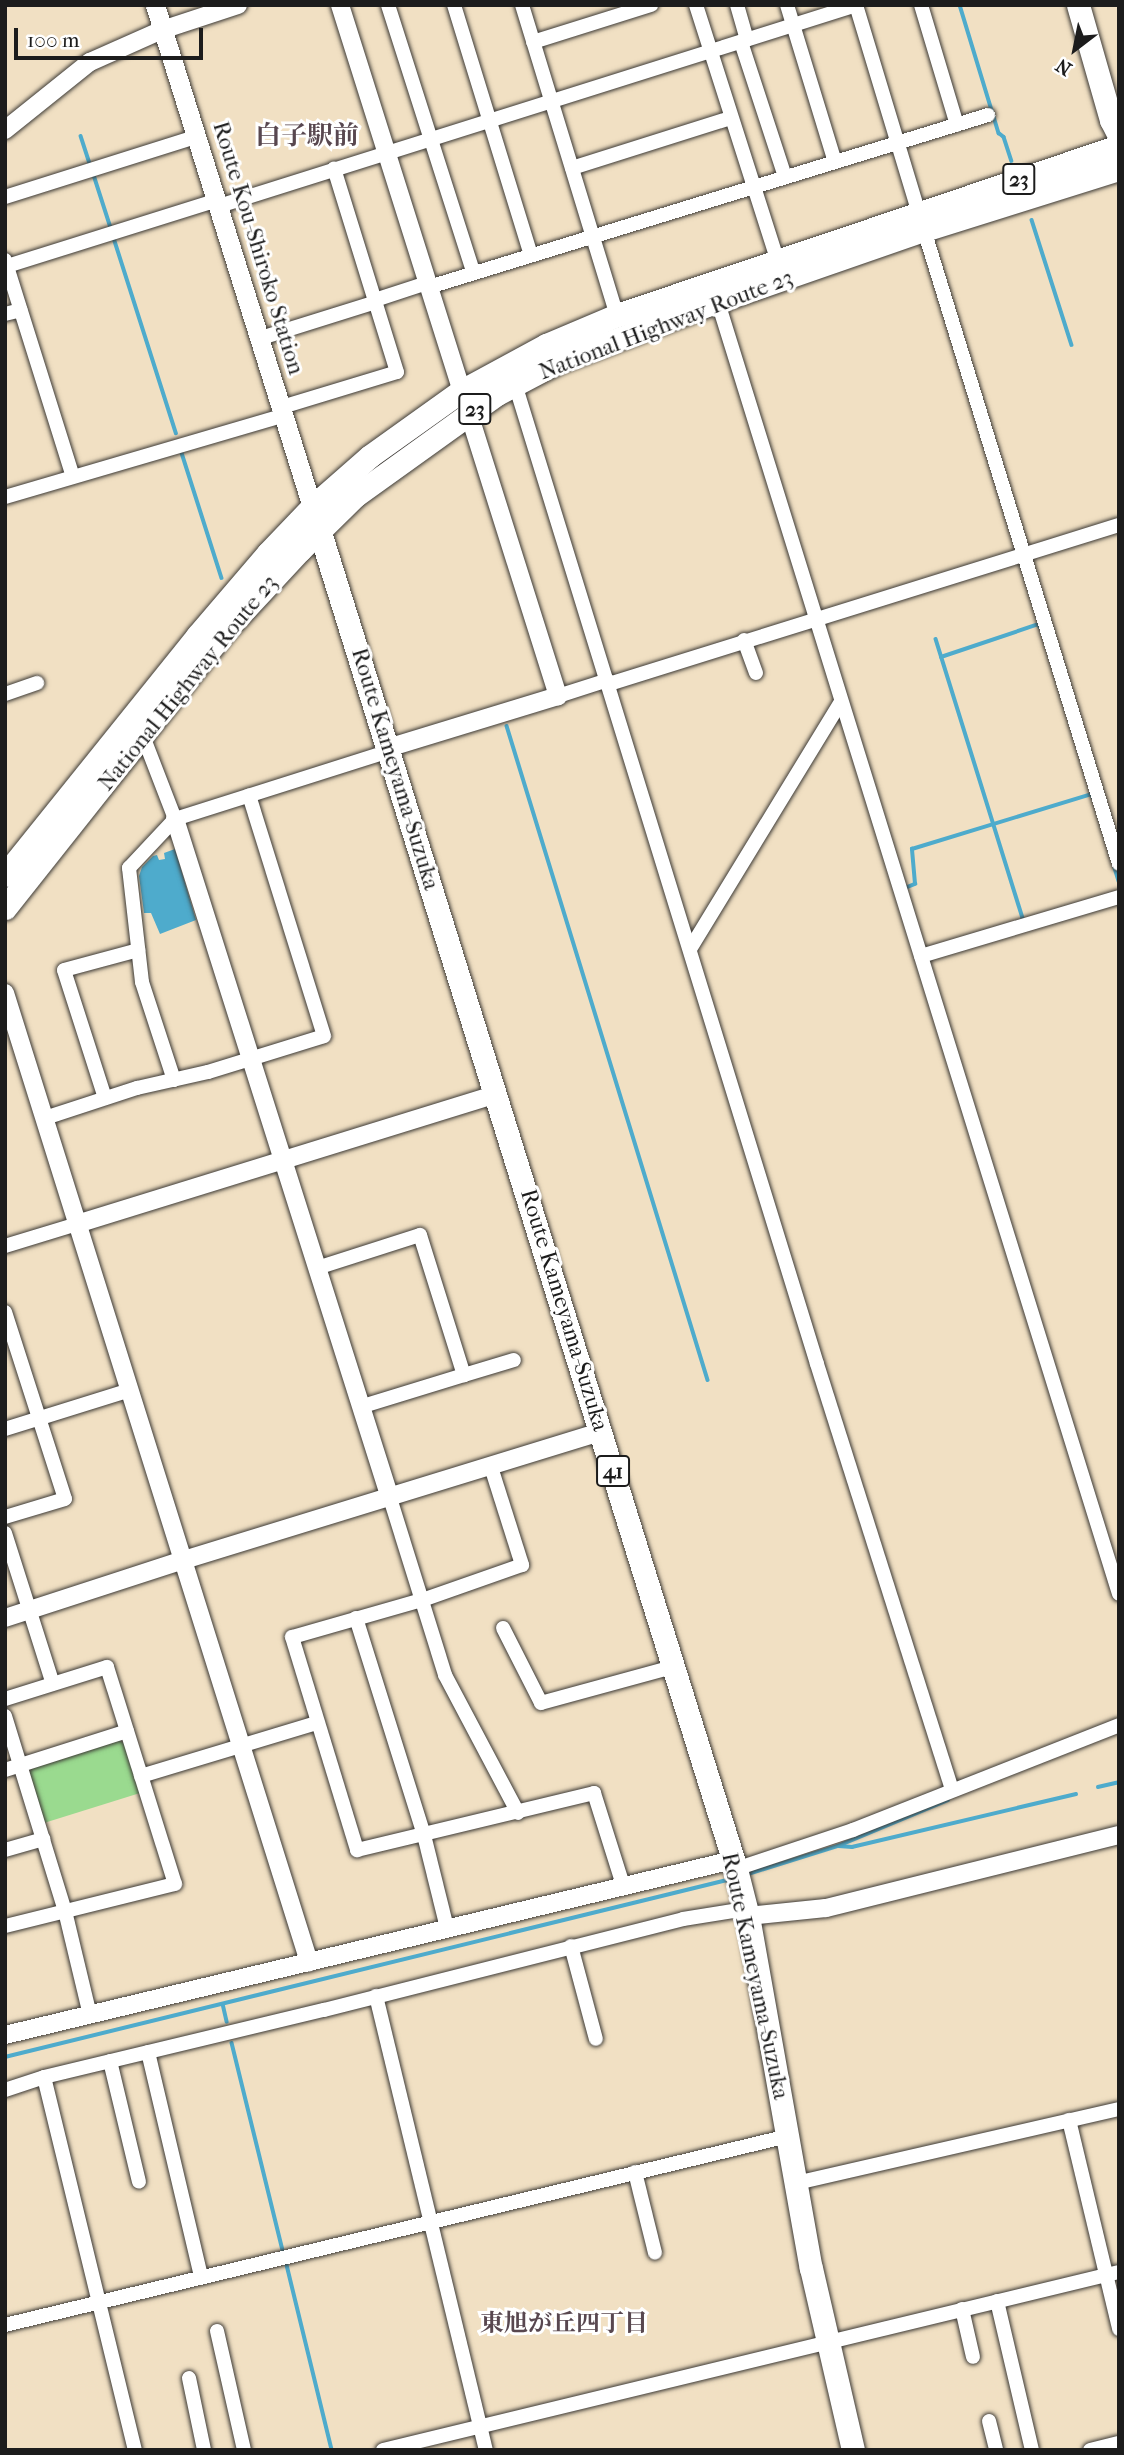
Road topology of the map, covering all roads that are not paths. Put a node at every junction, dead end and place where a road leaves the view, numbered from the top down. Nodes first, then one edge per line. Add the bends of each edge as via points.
1 (155, 5) edge
2 (238, 5) edge
3 (340, 5) edge
4 (388, 5) edge
5 (454, 5) edge
6 (522, 5) edge
7 (651, 5) edge
8 (696, 5) edge
9 (737, 5) edge
10 (787, 5) edge
11 (856, 5) edge
12 (921, 5) edge
13 (1078, 5) edge
14 (793, 25) junction
15 (162, 30) junction
16 (744, 41) junction
17 (533, 42) junction
18 (711, 51) junction
19 (550, 101) junction
20 (988, 116) dead end
21 (731, 118) junction
22 (489, 120) junction
23 (957, 125) junction
24 (5, 130) edge
25 (198, 136) junction
26 (1119, 136) edge
27 (429, 139) junction
28 (898, 142) junction
29 (1119, 146) edge
30 (386, 152) junction
31 (835, 162) junction
32 (334, 169) junction
33 (572, 169) junction
34 (1119, 169) edge
35 (785, 177) junction
36 (754, 187) junction
37 (5, 197) edge
38 (218, 203) junction
39 (921, 221) junction
40 (593, 236) junction
41 (531, 255) junction
42 (777, 259) junction
43 (7, 268) edge
44 (473, 272) junction
45 (428, 285) junction
46 (715, 292) junction
47 (376, 301) junction
48 (20, 310) junction
49 (5, 314) edge
50 (617, 315) junction
51 (261, 338) junction
52 (515, 384) junction
53 (465, 402) junction
54 (283, 411) junction
55 (73, 477) junction
56 (5, 497) edge
57 (312, 507) junction
58 (1119, 525) edge
59 (320, 530) junction
60 (1024, 554) junction
61 (815, 617) junction
62 (744, 640) junction
63 (756, 673) dead end
64 (609, 682) junction
65 (37, 683) dead end
66 (5, 694) edge
67 (558, 696) junction
68 (841, 702) junction
69 (143, 736) junction
70 (389, 750) junction
71 (249, 794) junction
72 (175, 819) junction
73 (1119, 864) edge
74 (5, 875) edge
75 (1119, 897) edge
76 (5, 908) edge
77 (690, 949) junction
78 (138, 950) junction
79 (922, 956) junction
80 (5, 993) edge
81 (251, 1059) junction
82 (174, 1080) junction
83 (496, 1094) junction
84 (105, 1098) junction
85 (45, 1118) junction
86 (283, 1159) junction
87 (77, 1224) junction
88 (5, 1246) edge
89 (317, 1268) junction
90 (5, 1312) edge
91 (514, 1360) dead end
92 (464, 1375) junction
93 (130, 1390) junction
94 (360, 1407) junction
95 (38, 1419) junction
96 (5, 1429) edge
97 (601, 1432) junction
98 (491, 1467) junction
99 (390, 1498) junction
100 (5, 1517) edge
101 (5, 1534) edge
102 (184, 1560) junction
103 (1119, 1594) edge
104 (422, 1600) junction
105 (30, 1610) junction
106 (5, 1618) edge
107 (356, 1618) junction
108 (503, 1628) dead end
109 (673, 1667) junction
110 (53, 1684) junction
111 (5, 1699) edge
112 (5, 1716) edge
113 (317, 1723) junction
114 (1119, 1724) edge
115 (127, 1731) junction
116 (242, 1744) junction
117 (21, 1765) junction
118 (5, 1770) edge
119 (141, 1776) junction
120 (952, 1790) junction
121 (518, 1813) junction
122 (424, 1835) junction
123 (1119, 1835) edge
124 (43, 1839) junction
125 (5, 1850) edge
126 (735, 1865) junction
127 (623, 1885) junction
128 (65, 1911) junction
129 (743, 1913) junction
130 (5, 1926) edge
131 (447, 1928) junction
132 (571, 1946) junction
133 (309, 1962) junction
134 (376, 1996) junction
135 (90, 2014) junction
136 (5, 2035) edge
137 (596, 2039) dead end
138 (148, 2052) junction
139 (110, 2061) junction
140 (44, 2077) junction
141 (5, 2090) edge
142 (1119, 2109) edge
143 (1069, 2120) junction
144 (788, 2136) junction
145 (635, 2172) junction
146 (139, 2182) dead end
147 (796, 2183) junction
148 (429, 2221) junction
149 (655, 2253) dead end
150 (1112, 2273) edge
151 (201, 2277) junction
152 (997, 2301) junction
153 (100, 2302) junction
154 (962, 2309) junction
155 (5, 2325) edge
156 (1119, 2329) edge
157 (217, 2331) dead end
158 (827, 2343) junction
159 (973, 2357) dead end
160 (188, 2378) dead end
161 (989, 2421) dead end
162 (480, 2426) junction
163 (1119, 2443) edge
164 (135, 2450) edge
165 (204, 2450) edge
166 (244, 2450) edge
167 (383, 2450) edge
168 (486, 2450) edge
169 (853, 2450) edge
170 (996, 2450) edge
171 (1032, 2450) edge
172 (1090, 2450) edge

1 - 15 main road, Route Kou-Shiroko Station
2 - 15 street
3 - 30 street
4 - 27 street
5 - 22 street
6 - 17 street
7 - 17 street
8 - 18 street
9 - 16 street
10 - 14 street
11 - 14 street
11 - 28 street
12 - 23 street
13 - 26 main road
14 - 16 street
14 - 31 street
15 - 24 street via 90,62
15 - 25 main road, Route Kou-Shiroko Station
16 - 18 street
16 - 35 street
17 - 19 street
18 - 19 street
18 - 21 street
19 - 22 street
19 - 33 street
20 - 23 street
21 - 33 street
21 - 36 street
22 - 27 street
22 - 41 street
23 - 28 street
25 - 37 street
25 - 38 main road, Route Kou-Shiroko Station
27 - 30 street
27 - 44 street
28 - 31 street
28 - 39 street
29 - 39 main road, National Highway Route 23 / 23
30 - 32 street
30 - 45 street
31 - 35 street
32 - 38 street
32 - 47 street
33 - 40 street
34 - 39 main road, National Highway Route 23 / 23
35 - 36 street
36 - 40 street
36 - 42 street
38 - 43 street
38 - 51 main road, Route Kou-Shiroko Station
39 - 42 main road, National Highway Route 23 / 23
39 - 46 main road, National Highway Route 23 / 23
39 - 60 street
40 - 41 street
40 - 50 street
41 - 44 street
42 - 46 main road, National Highway Route 23 / 23
43 - 48 street
44 - 45 street
45 - 47 street
45 - 53 street
46 - 50 main road, National Highway Route 23 / 23
46 - 52 main road, National Highway Route 23 / 23
46 - 61 street
47 - 51 street
47 - 54 street via 397,372
48 - 49 street
48 - 55 street
50 - 53 main road, National Highway Route 23 / 23 via 546,345
51 - 54 main road, Route Kou-Shiroko Station
52 - 53 main road, National Highway Route 23 / 23
52 - 64 street
53 - 57 main road, National Highway Route 23 / 23 via 370,456
53 - 59 main road, National Highway Route 23 / 23
53 - 67 street
54 - 55 street
54 - 57 main road, Route Kou-Shiroko Station
55 - 56 street
57 - 59 main road, Route Kameyama-Suzuka / 41
57 - 74 main road, National Highway Route 23 / 23 via 213,616
58 - 60 street
59 - 69 main road, National Highway Route 23 / 23 via 221,635
59 - 70 main road, Route Kameyama-Suzuka / 41
60 - 61 street
60 - 73 street
61 - 62 street
61 - 68 street
62 - 63 street
62 - 64 street
64 - 67 street
64 - 77 street
65 - 66 street
67 - 70 street
68 - 77 street
68 - 79 street
69 - 72 street
69 - 76 main road, National Highway Route 23 / 23
70 - 71 street
70 - 83 main road, Route Kameyama-Suzuka / 41
71 - 72 street
71 - 81 street via 324,1036
72 - 78 street via 129,868
72 - 81 street
75 - 79 street
77 - 120 street
78 - 82 street via 142,982
78 - 84 street via 64,970
79 - 103 street
80 - 85 street
81 - 82 street
81 - 86 street
82 - 84 street
83 - 86 street
83 - 97 main road, Route Kameyama-Suzuka / 41
84 - 85 street
85 - 87 street
86 - 87 street
86 - 89 street
87 - 88 street
87 - 93 street
89 - 92 street via 420,1235
89 - 94 street
90 - 95 street
91 - 92 street
92 - 94 street
93 - 95 street
93 - 102 street
94 - 99 street
95 - 96 street
95 - 100 street via 65,1499
97 - 98 street
97 - 109 main road, Route Kameyama-Suzuka / 41
98 - 99 street
98 - 104 street via 522,1566
99 - 102 street
99 - 104 street
101 - 105 street
102 - 105 street
102 - 116 street
104 - 107 street
104 - 121 street via 445,1675
105 - 106 street
105 - 110 street
107 - 113 street via 292,1637
107 - 122 street
108 - 109 street via 541,1703
109 - 126 main road, Route Kameyama-Suzuka / 41
110 - 111 street
110 - 115 street via 107,1667
112 - 117 street
113 - 116 street
113 - 122 street via 357,1850
114 - 120 street
115 - 117 street
115 - 119 street
116 - 119 street
116 - 133 street
117 - 118 street
117 - 124 street
119 - 128 street via 174,1884
120 - 126 street via 853,1830
121 - 122 street
121 - 127 street via 594,1793
122 - 131 street
123 - 129 street via 826,1908
124 - 125 street
124 - 128 street
126 - 127 street
126 - 129 main road, Route Kameyama-Suzuka / 41
127 - 131 street
128 - 130 street
128 - 135 street
129 - 132 street via 683,1919
129 - 144 main road, Route Kameyama-Suzuka / 41
131 - 133 street
132 - 134 street
132 - 137 street
133 - 135 street
134 - 138 street
134 - 148 street
135 - 136 street
138 - 139 street
138 - 151 street
139 - 140 street
139 - 146 street
140 - 141 street
140 - 153 street
142 - 143 street
143 - 147 street
143 - 150 street
144 - 145 street
144 - 147 main road, Route Kameyama-Suzuka / 41
145 - 148 street
145 - 149 street
147 - 158 main road, Route Kameyama-Suzuka / 41
148 - 151 street
148 - 162 street
150 - 152 street
150 - 156 street
151 - 153 street
152 - 154 street
152 - 171 street
153 - 155 street
153 - 164 street
154 - 158 street
154 - 159 street
157 - 166 street
158 - 162 street
158 - 169 main road, Route Kameyama-Suzuka / 41
160 - 165 street
161 - 170 street
162 - 167 street
162 - 168 street
163 - 172 street

